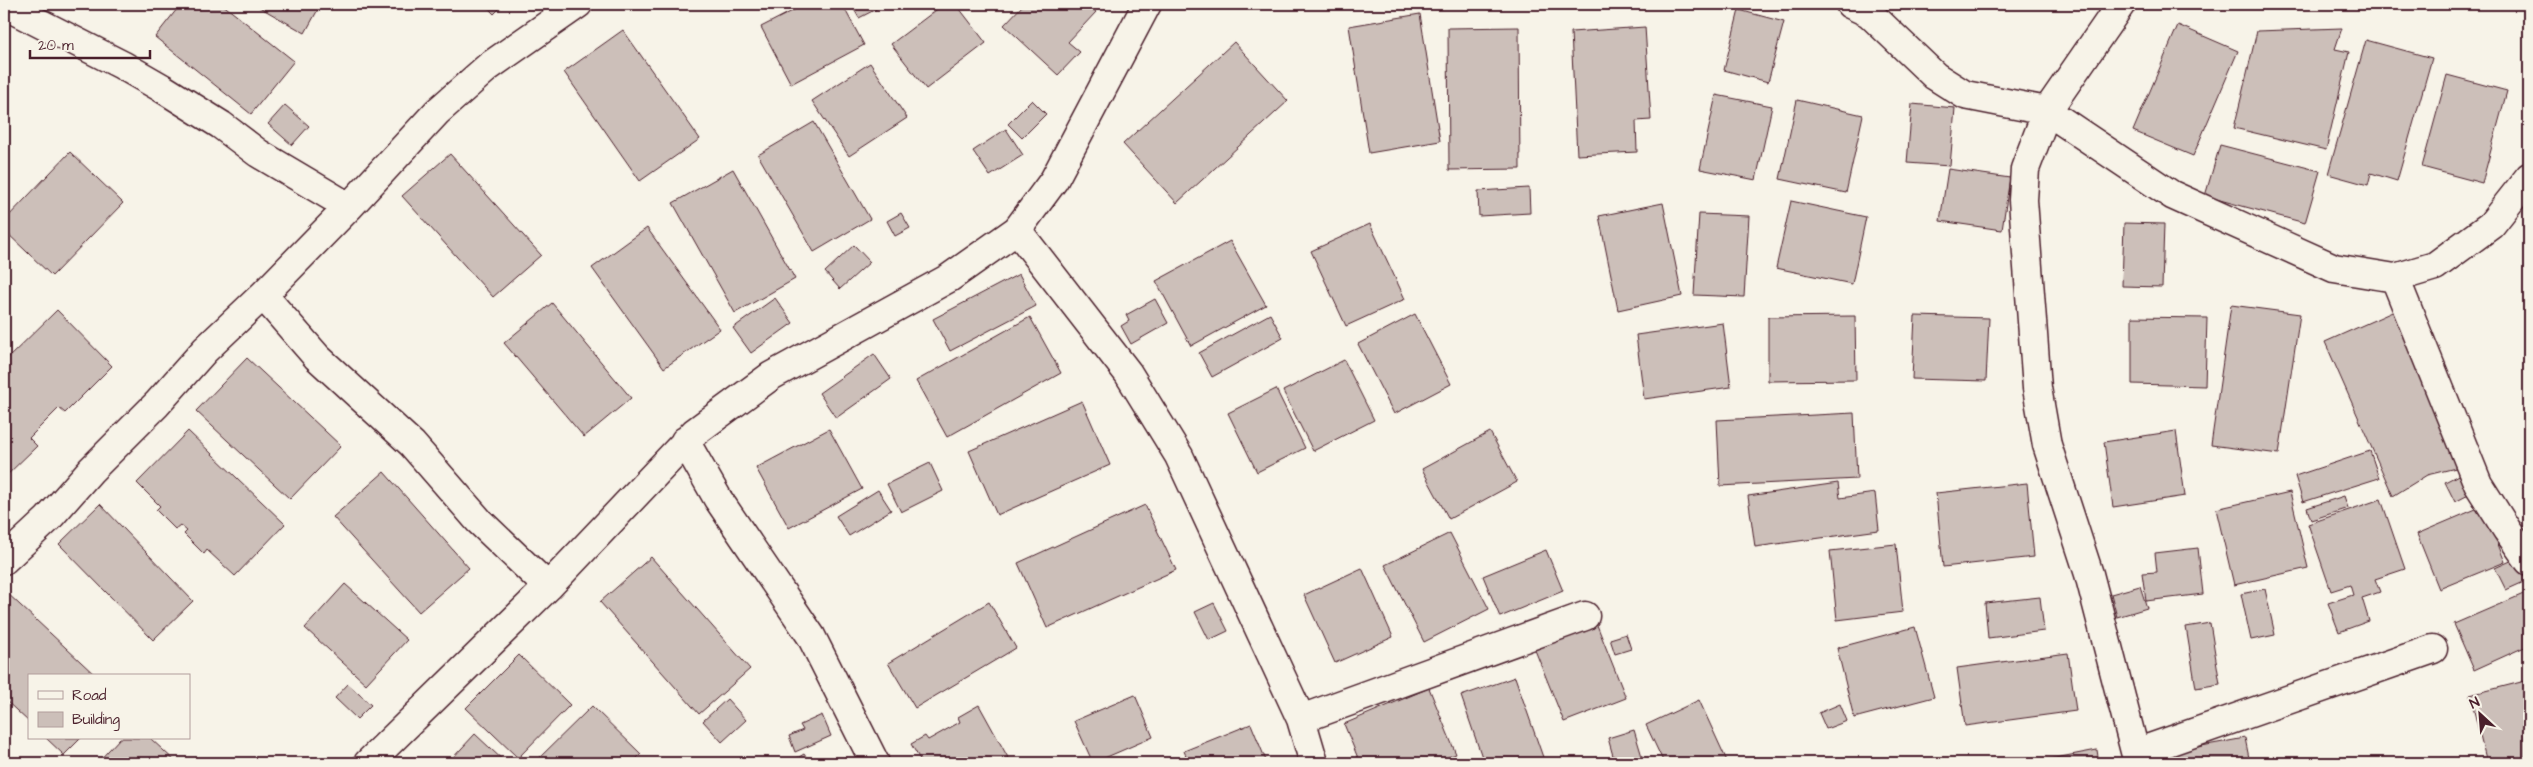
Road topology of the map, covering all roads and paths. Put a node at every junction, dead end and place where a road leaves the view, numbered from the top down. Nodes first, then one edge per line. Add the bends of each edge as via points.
1 (578, 4) edge
2 (1147, 4) edge
3 (1850, 4) edge
4 (2121, 4) edge
5 (4, 5) edge
6 (2047, 111) junction
7 (2529, 177) edge
8 (349, 207) junction
9 (1017, 230) junction
10 (2394, 278) junction
11 (263, 295) junction
12 (685, 441) junction
13 (4, 560) edge
14 (2529, 561) edge
15 (548, 587) junction
16 (1585, 616) dead end
17 (2433, 648) dead end
18 (1301, 719) junction
19 (2137, 758) edge
20 (368, 763) edge
21 (875, 763) edge
22 (1314, 763) edge

1 - 8 street via 488,68 437,112
2 - 9 street via 1054,180
3 - 6 street via 1868,13 1935,76 1965,95
4 - 6 street
5 - 8 street via 146,79 221,125 258,153
6 - 10 street via 2172,195 2334,268
6 - 19 street via 2025,169 2023,200 2038,388 2047,445 2089,574
7 - 10 street via 2491,225 2435,266
8 - 11 street
9 - 12 street via 949,278 771,376
9 - 18 street via 1128,373 1179,456
10 - 14 street via 2478,484
11 - 13 street via 205,350 48,518
11 - 15 street via 317,357 412,444 479,521
12 - 15 street
12 - 21 street via 718,499 811,636
15 - 20 street
16 - 18 street
17 - 19 street
18 - 22 street

